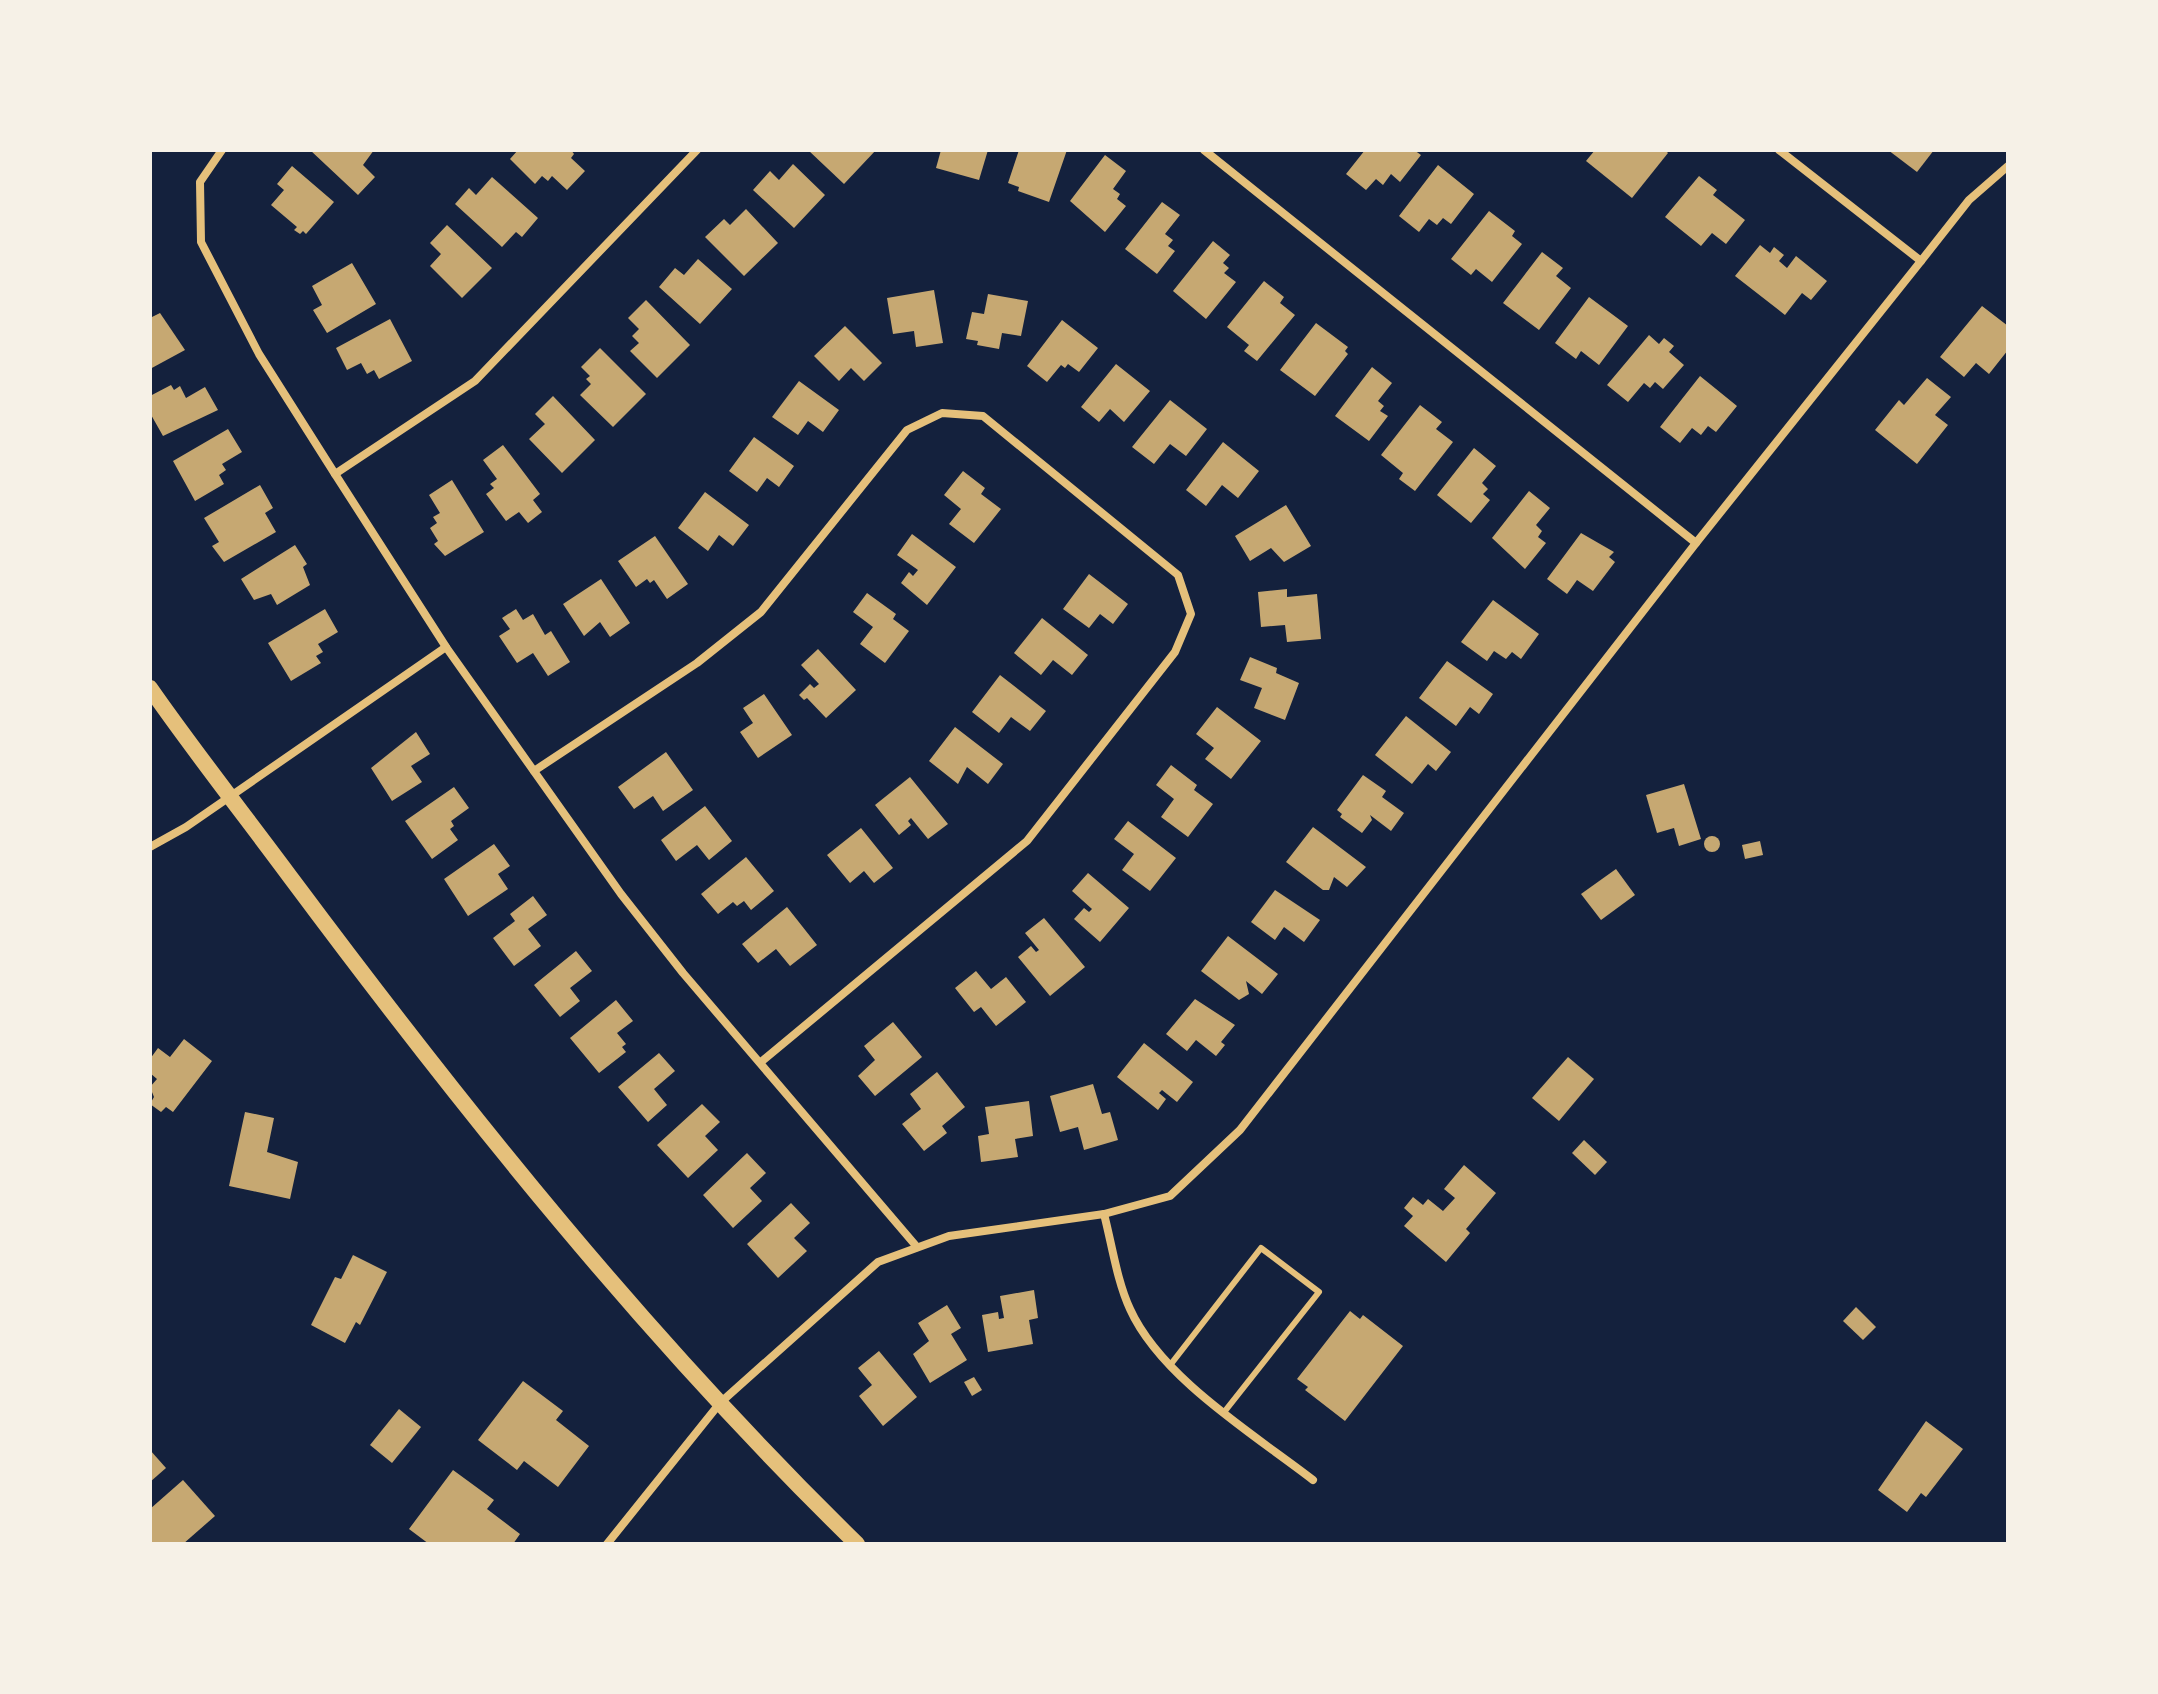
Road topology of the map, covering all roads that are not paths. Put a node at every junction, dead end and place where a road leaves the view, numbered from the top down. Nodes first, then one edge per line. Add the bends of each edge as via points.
1 (222, 150) edge
2 (697, 150) edge
3 (1204, 150) edge
4 (1779, 150) edge
5 (2008, 166) edge
6 (1921, 261) junction
7 (335, 474) junction
8 (1696, 543) junction
9 (446, 647) junction
10 (150, 688) edge
11 (534, 771) junction
12 (230, 795) junction
13 (150, 847) edge
14 (761, 1062) junction
15 (1104, 1214) junction
16 (917, 1247) junction
17 (1171, 1364) junction
18 (720, 1403) junction
19 (1225, 1411) junction
20 (1313, 1480) dead end
21 (607, 1544) edge
22 (857, 1544) edge

1 - 7 street via 200,182 201,242 259,354
2 - 7 street via 475,381
3 - 8 street
4 - 6 street
5 - 6 street via 1969,200
6 - 8 street
7 - 9 street
8 - 15 street via 1240,1130 1170,1196
9 - 11 street
9 - 12 street
10 - 12 main road
11 - 14 street via 621,894
11 - 14 street via 697,663 761,612 907,430 942,413 983,416 1178,575 1191,614 1175,652 1027,841
12 - 13 street
12 - 18 main road via 477,1124
14 - 16 street
15 - 16 street via 949,1236
15 - 17 street via 1130,1309
16 - 18 street via 878,1262
17 - 19 street
17 - 19 lane via 1261,1248 1319,1292
18 - 21 street
18 - 22 main road
19 - 20 street

